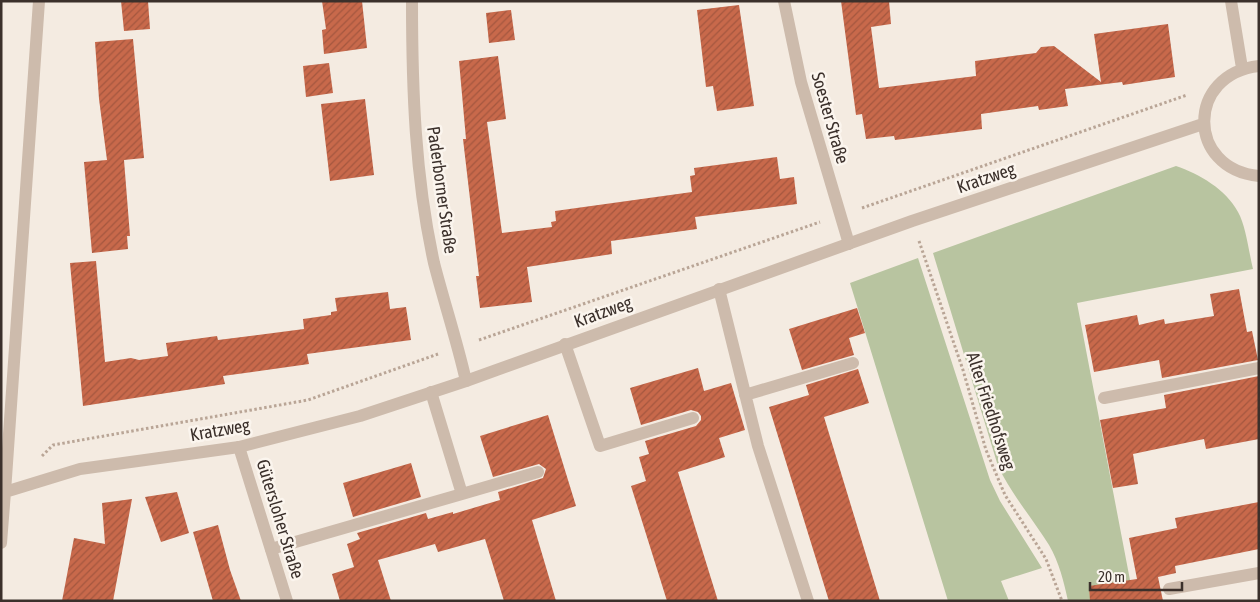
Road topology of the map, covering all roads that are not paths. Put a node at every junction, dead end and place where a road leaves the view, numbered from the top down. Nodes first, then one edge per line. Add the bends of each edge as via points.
1 (39, 1) edge
2 (412, 1) edge
3 (784, 1) edge
4 (1231, 1) edge
5 (1259, 66) edge
6 (1242, 68) junction
7 (1203, 124) junction
8 (1259, 176) edge
9 (849, 244) junction
10 (719, 288) junction
11 (565, 344) junction
12 (853, 363) dead end
13 (1259, 368) edge
14 (466, 380) junction
15 (431, 392) junction
16 (745, 395) junction
17 (1104, 398) dead end
18 (694, 418) dead end
19 (239, 447) junction
20 (538, 472) dead end
21 (5, 492) junction
22 (462, 494) junction
23 (1, 543) edge
24 (271, 549) junction
25 (1259, 573) edge
26 (1168, 589) dead end
27 (287, 601) edge
28 (808, 601) edge

1 - 21 street
2 - 14 street, Paderborner Straße via 417,154 434,262
3 - 9 street, Soester Straße via 801,82
4 - 6 street
5 - 6 street
6 - 7 street via 1217,84 1206,102
7 - 8 street via 1207,141 1216,156 1229,168
7 - 9 street, Kratzweg
9 - 10 street, Kratzweg
10 - 11 street, Kratzweg
10 - 16 street
11 - 14 street, Kratzweg
11 - 18 street via 600,446
12 - 16 street
13 - 17 street
14 - 15 street, Kratzweg
15 - 19 street, Kratzweg via 360,416
15 - 22 street
16 - 28 street
19 - 21 street, Kratzweg via 80,469
19 - 24 street, Gütersloher Straße
20 - 22 street
21 - 23 street
22 - 24 street
24 - 27 street, Gütersloher Straße
25 - 26 street

